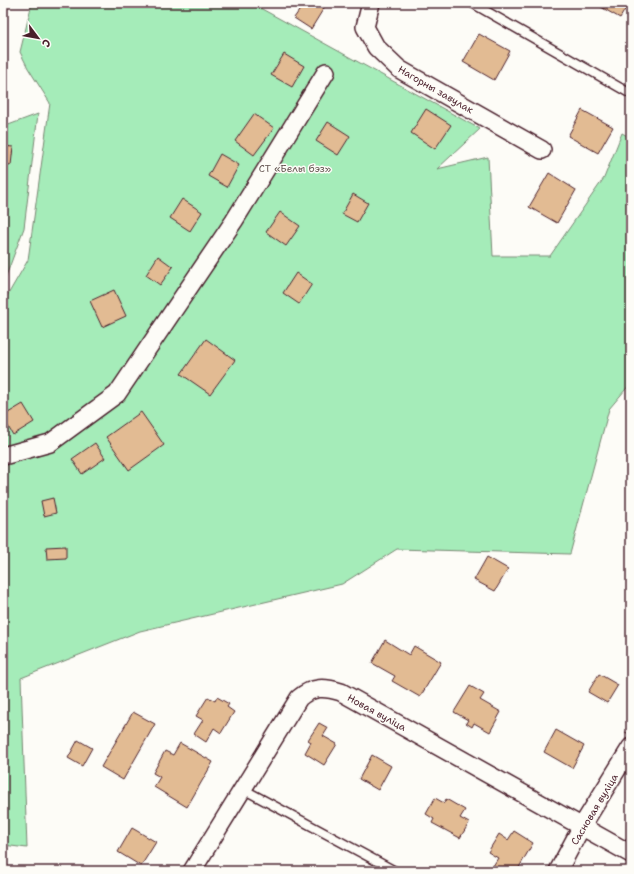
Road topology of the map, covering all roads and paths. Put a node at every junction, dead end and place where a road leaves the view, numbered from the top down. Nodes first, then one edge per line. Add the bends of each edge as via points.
1 (371, 3) edge
2 (472, 3) edge
3 (326, 72) dead end
4 (631, 94) edge
5 (542, 150) dead end
6 (3, 456) edge
7 (631, 725) edge
8 (627, 743) edge
9 (243, 788) junction
10 (582, 826) junction
11 (631, 854) edge
12 (192, 871) edge
13 (394, 871) edge
14 (558, 871) edge

1 - 5 street, Нагорны завулак via 365,27 376,46 399,69
2 - 4 lane
3 - 6 street via 234,221 117,394 50,443
7 - 8 path
8 - 10 street, Сасновая вуліца
9 - 10 street, Новая вуліца via 299,698 307,691 327,688 341,692
9 - 12 street, Новая вуліца
9 - 13 lane
10 - 11 street, Новая вуліца
10 - 14 street, Сасновая вуліца

